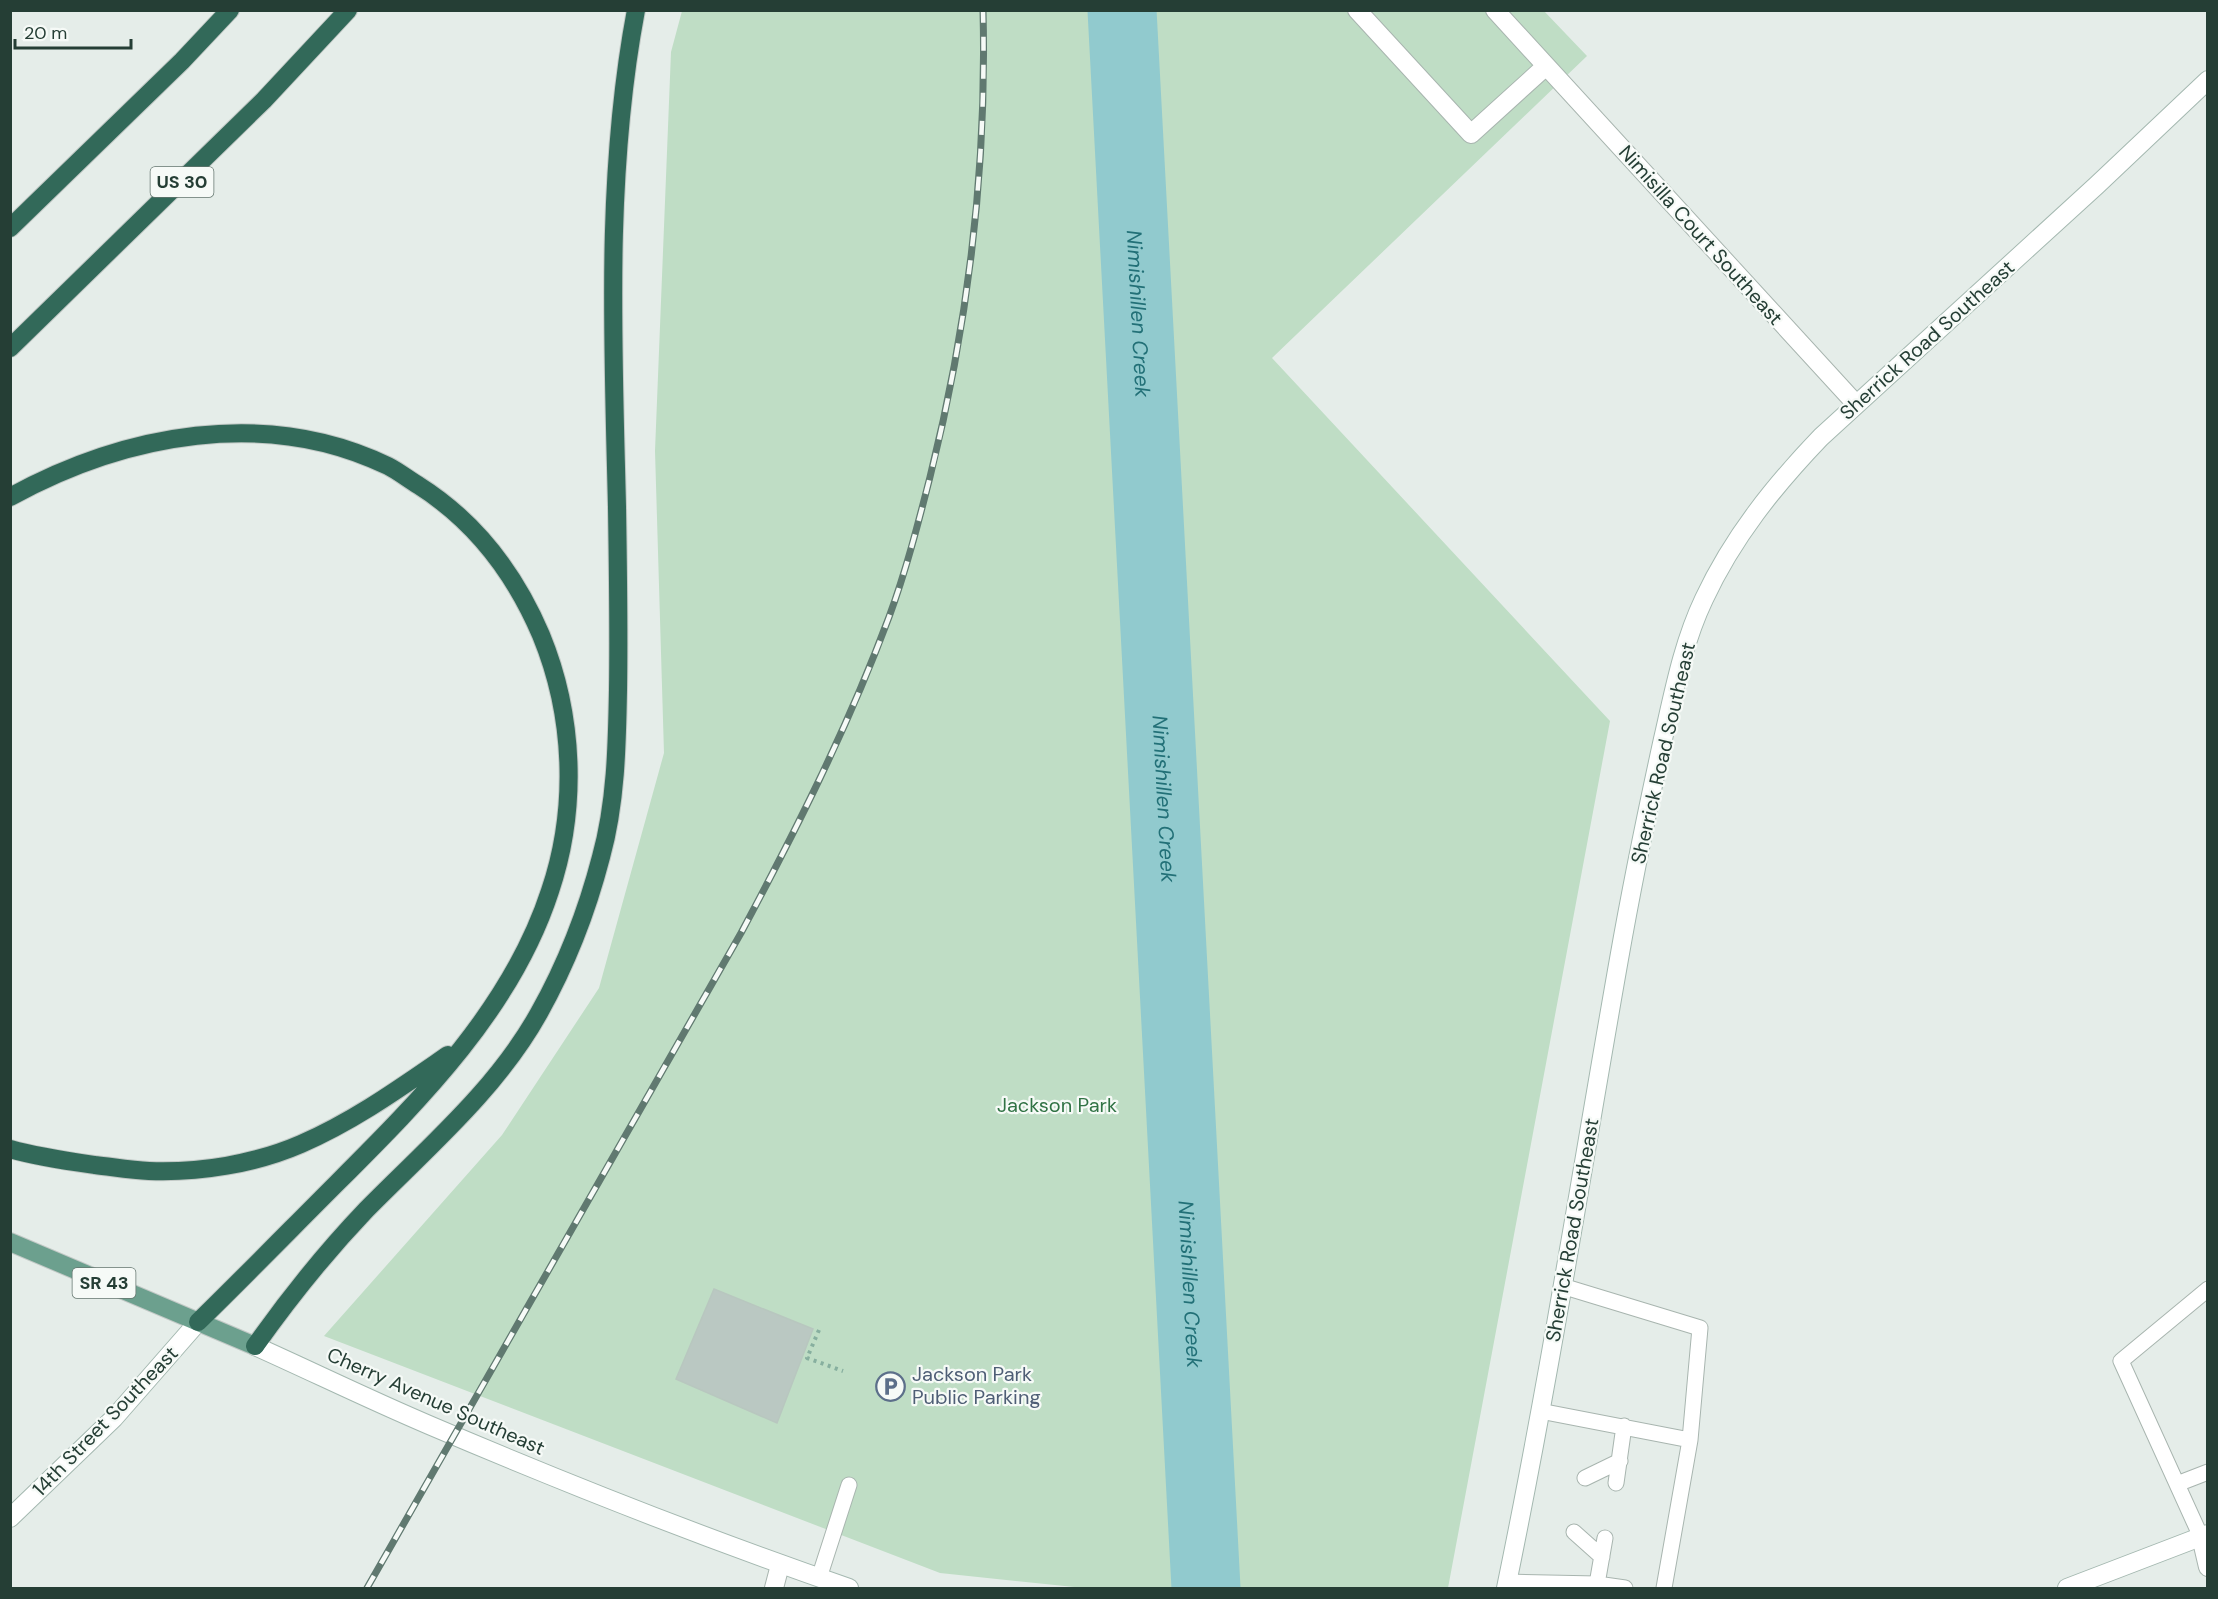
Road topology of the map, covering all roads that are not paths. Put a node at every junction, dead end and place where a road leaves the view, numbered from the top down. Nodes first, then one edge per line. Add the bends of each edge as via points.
1 (230, 10) edge
2 (348, 10) edge
3 (636, 10) edge
4 (1358, 10) edge
5 (1495, 10) edge
6 (1546, 66) junction
7 (2208, 80) edge
8 (10, 228) edge
9 (10, 348) edge
10 (1856, 404) junction
11 (10, 498) edge
12 (465, 1044) junction
13 (10, 1149) edge
14 (10, 1242) edge
15 (1562, 1286) junction
16 (2208, 1289) edge
17 (198, 1322) junction
18 (255, 1346) junction
19 (1540, 1411) junction
20 (1624, 1426) junction
21 (1690, 1440) junction
22 (1620, 1461) junction
23 (2208, 1472) edge
24 (1585, 1478) dead end
25 (1616, 1483) dead end
26 (2177, 1484) junction
27 (849, 1485) dead end
28 (10, 1518) edge
29 (1574, 1532) dead end
30 (2204, 1536) edge
31 (1605, 1538) dead end
32 (1602, 1557) junction
33 (780, 1564) junction
34 (2208, 1567) edge
35 (819, 1578) junction
36 (1597, 1584) junction
37 (1506, 1585) edge
38 (774, 1588) edge
39 (849, 1588) edge
40 (1625, 1588) edge
41 (1664, 1588) edge
42 (2067, 1588) edge

1 - 8 highway
2 - 9 highway, US 30 via 264,100
3 - 18 highway via 620,128 614,215 618,740 602,855 564,964 538,1016 505,1064 468,1108 319,1260
4 - 6 street via 1471,134
5 - 6 street, Nimisilla Court Southeast
6 - 10 street, Nimisilla Court Southeast
7 - 10 street, Sherrick Road Southeast
10 - 15 street, Sherrick Road Southeast via 1782,477 1748,523 1703,601 1682,655 1640,842
11 - 12 highway via 78,464 164,439 221,433 279,434 335,445 389,466 438,497 499,558 530,608 552,661 565,717 569,775 565,833 551,889 517,968
12 - 13 highway via 340,1125 299,1145 239,1163 209,1169 150,1171 63,1161
12 - 17 highway via 393,1128
14 - 17 main road, Cherry Avenue Southeast / SR 43
15 - 19 street, Sherrick Road Southeast
15 - 21 lane via 1700,1328
16 - 26 lane via 2121,1361
17 - 18 main road, Cherry Avenue Southeast / SR 43
17 - 28 street, 14th Street Southeast via 114,1418
18 - 33 street, Cherry Avenue Southeast via 484,1448
19 - 20 lane
19 - 37 street, Sherrick Road Southeast
20 - 21 lane
20 - 22 lane
21 - 41 lane
22 - 24 lane
22 - 25 lane
23 - 26 lane
26 - 30 lane
27 - 35 lane
29 - 32 lane
30 - 34 street
30 - 42 street
31 - 32 lane
32 - 36 lane
33 - 35 street, Cherry Avenue Southeast
33 - 38 street
35 - 39 street, Cherry Avenue Southeast
36 - 37 lane
36 - 40 lane

